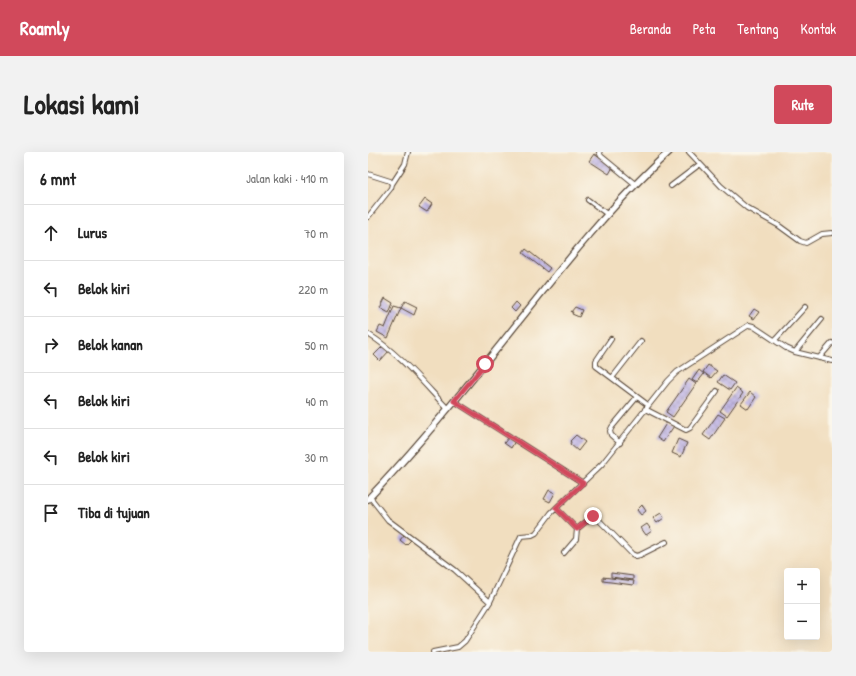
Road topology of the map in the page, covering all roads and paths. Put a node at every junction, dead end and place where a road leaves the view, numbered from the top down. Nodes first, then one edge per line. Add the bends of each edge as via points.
1 (408, 152) edge
2 (599, 152) edge
3 (669, 152) edge
4 (689, 152) edge
5 (700, 164) junction
6 (368, 174) edge
7 (392, 184) junction
8 (635, 184) junction
9 (671, 186) dead end
10 (588, 200) dead end
11 (607, 214) junction
12 (368, 217) edge
13 (832, 233) edge
14 (805, 307) dead end
15 (822, 320) dead end
16 (368, 334) edge
17 (611, 339) dead end
18 (775, 340) junction
19 (641, 341) dead end
20 (832, 343) edge
21 (795, 352) junction
22 (820, 358) junction
23 (832, 360) edge
24 (612, 378) junction
25 (717, 391) dead end
26 (637, 397) junction
27 (454, 401) junction
28 (648, 405) junction
29 (448, 409) junction
30 (645, 409) junction
31 (620, 443) junction
32 (583, 483) junction
33 (369, 498) edge
34 (556, 508) junction
35 (577, 529) junction
36 (666, 542) dead end
37 (564, 553) dead end
38 (490, 602) junction
39 (433, 652) edge

1 - 7 street via 405,164
2 - 8 street
3 - 8 main road
4 - 5 street
5 - 9 street
5 - 13 street via 744,206 800,241 806,243 822,234
6 - 7 street
7 - 12 street
8 - 11 main road
10 - 11 street
11 - 27 main road
14 - 18 street
15 - 21 street
16 - 29 street via 408,366
17 - 24 street via 595,364
18 - 21 street
18 - 28 street via 753,326 745,326 677,372
19 - 24 street
20 - 22 street
21 - 22 street
22 - 23 street
24 - 26 street
25 - 30 street via 686,430
26 - 28 street
26 - 31 street via 610,431 611,436
27 - 29 main road
27 - 32 street
28 - 30 street
29 - 33 main road
30 - 31 street
31 - 32 street
32 - 34 street
33 - 38 street via 388,520 455,570
34 - 35 street
34 - 38 street via 534,534 521,536
35 - 36 street via 595,516 636,556
35 - 37 street via 576,539
38 - 39 street via 463,644

